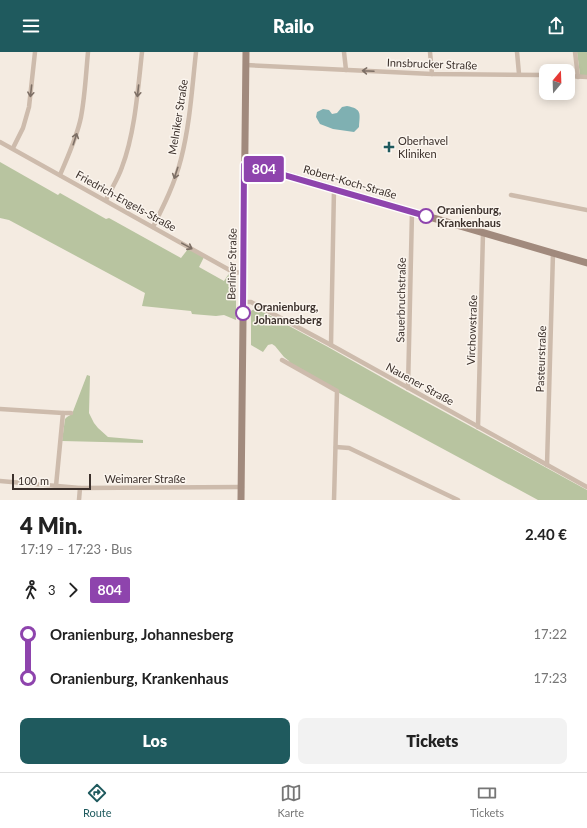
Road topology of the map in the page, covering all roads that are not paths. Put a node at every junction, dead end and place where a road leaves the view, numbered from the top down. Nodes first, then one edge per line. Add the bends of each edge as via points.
1 (35, 52) edge
2 (88, 52) edge
3 (142, 52) edge
4 (196, 52) edge
5 (246, 52) edge
6 (344, 52) edge
7 (430, 52) edge
8 (516, 52) edge
9 (575, 52) edge
10 (246, 65) junction
11 (346, 70) junction
12 (432, 74) junction
13 (519, 74) junction
14 (539, 75) edge
15 (575, 77) edge
16 (578, 77) junction
17 (587, 77) edge
18 (0, 142) edge
19 (13, 148) junction
20 (244, 165) junction
21 (60, 175) junction
22 (334, 189) junction
23 (511, 195) dead end
24 (106, 200) junction
25 (587, 210) edge
26 (412, 212) junction
27 (153, 227) junction
28 (483, 233) junction
29 (553, 253) junction
30 (587, 263) edge
31 (244, 273) junction
32 (243, 302) junction
33 (331, 345) junction
34 (282, 360) dead end
35 (408, 388) junction
36 (0, 409) edge
37 (63, 412) junction
38 (71, 413) dead end
39 (478, 427) junction
40 (336, 447) junction
41 (547, 465) junction
42 (0, 481) edge
43 (56, 486) junction
44 (587, 486) edge
45 (242, 487) junction
46 (80, 488) junction
47 (79, 500) edge
48 (241, 500) edge
49 (334, 500) edge
50 (458, 500) edge

1 -> 19 street via 29,106 23,128
21 -> 2 street via 81,117
3 -> 24 street via 130,139 122,167
4 -> 27 street, Melniker Straße via 188,125 181,160 169,194
5 - 10 main road, Berliner Straße
6 - 11 street
7 - 12 street
8 - 13 street
9 - 16 street
10 - 11 street, Innsbrucker Straße
10 - 20 main road, Berliner Straße
12 -> 11 street, Innsbrucker Straße
12 - 13 street, Innsbrucker Straße
13 - 14 street, Innsbrucker Straße
15 - 16 street
16 - 17 street
18 - 19 street, Friedrich-Engels-Straße
19 - 21 street, Friedrich-Engels-Straße
20 - 22 main road, Robert-Koch-Straße
20 - 31 main road, Berliner Straße
21 - 24 street, Friedrich-Engels-Straße
22 - 26 main road, Robert-Koch-Straße
22 - 33 street
23 - 25 street
24 - 27 street, Friedrich-Engels-Straße
26 - 28 main road, Robert-Koch-Straße
26 - 35 street, Sauerbruchstraße
27 -> 31 street, Friedrich-Engels-Straße via 233,272
28 - 29 main road, Robert-Koch-Straße
28 - 39 street, Virchowstraße
29 - 30 main road, Robert-Koch-Straße
29 - 41 street, Pasteurstraße
31 - 32 main road, Berliner Straße
32 - 33 street, Nauener Straße via 251,302
32 - 45 main road, Berliner Straße
33 - 35 street, Nauener Straße
34 - 40 street via 337,391
35 - 39 street, Nauener Straße
36 - 37 street
37 - 38 street
37 - 43 street
39 - 41 street, Nauener Straße
40 - 49 street
40 - 50 street via 349,448
41 - 44 street, Nauener Straße
42 - 43 street, Weimarer Straße
43 - 46 street, Weimarer Straße
45 - 46 street, Weimarer Straße
45 - 48 main road, Berliner Straße
46 - 47 street

